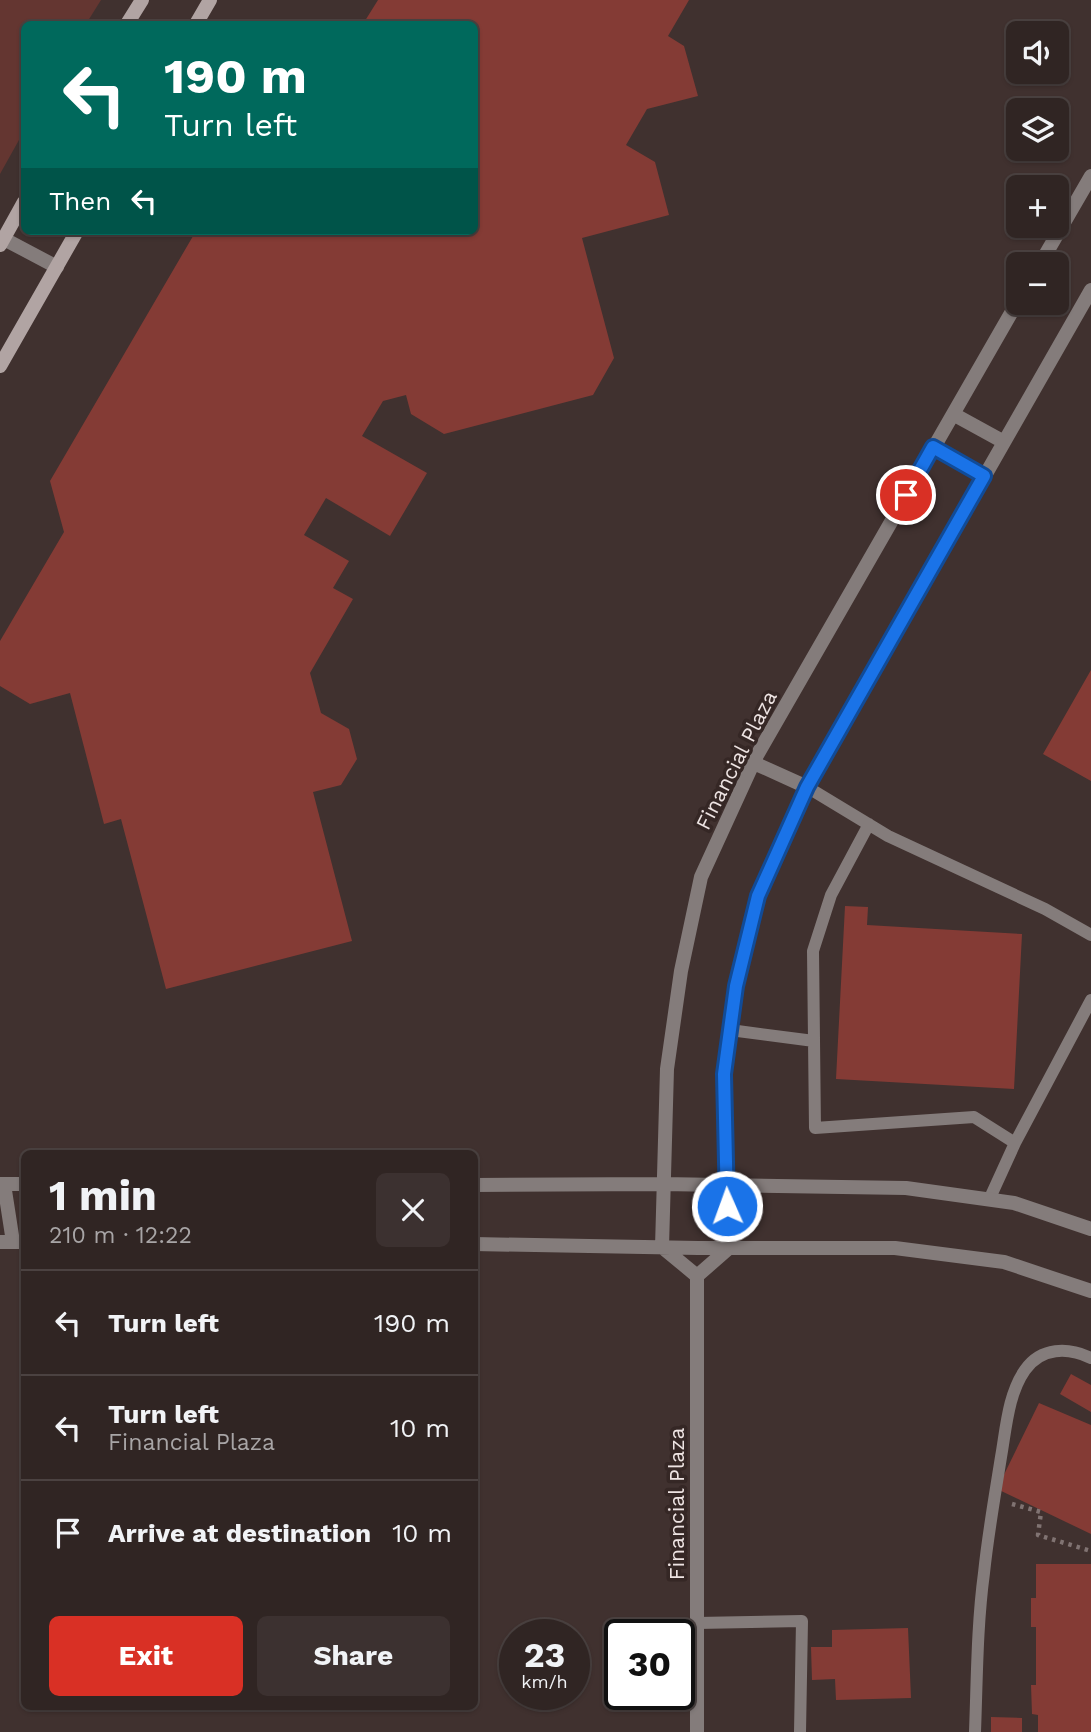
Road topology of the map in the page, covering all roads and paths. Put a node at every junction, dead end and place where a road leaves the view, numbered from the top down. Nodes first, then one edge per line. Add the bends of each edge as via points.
1 (142, 0) edge
2 (209, 0) edge
3 (129, 21) edge
4 (197, 21) edge
5 (1091, 176) edge
6 (21, 207) edge
7 (76, 235) edge
8 (2, 242) edge
9 (1047, 252) edge
10 (57, 267) junction
11 (1091, 290) edge
12 (1010, 315) edge
13 (0, 366) edge
14 (953, 414) junction
15 (1004, 442) junction
16 (933, 447) junction
17 (984, 476) junction
18 (754, 763) junction
19 (807, 787) junction
20 (869, 824) junction
21 (1091, 935) edge
22 (1091, 1000) edge
23 (730, 1030) junction
24 (814, 1041) junction
25 (1015, 1143) junction
26 (2, 1184) edge
27 (21, 1184) edge
28 (663, 1184) junction
29 (478, 1185) edge
30 (726, 1185) junction
31 (989, 1200) junction
32 (1091, 1229) edge
33 (13, 1242) edge
34 (478, 1244) edge
35 (662, 1247) junction
36 (729, 1248) junction
37 (697, 1276) junction
38 (1091, 1291) edge
39 (1091, 1358) edge
40 (994, 1500) junction
41 (1091, 1551) edge
42 (697, 1623) junction
43 (697, 1732) edge
44 (800, 1732) edge
45 (975, 1732) edge

1 - 3 street
2 - 4 street
5 - 9 street
6 - 8 street
7 - 10 street
8 - 10 street
10 - 13 street
11 - 15 street
12 - 14 street, Financial Plaza
14 - 15 street
14 - 16 street, Financial Plaza
15 - 17 street
16 - 17 street
16 - 18 street, Financial Plaza
17 - 19 street
18 - 19 street
18 - 28 street, Financial Plaza via 701,877 667,1069
19 - 20 lane
19 - 23 street via 758,896
20 - 21 lane
20 - 24 lane via 831,895 813,951
22 - 25 lane
23 - 24 lane
23 - 30 street via 724,1074
24 - 25 lane via 815,1128 974,1117
25 - 31 lane
26 - 27 street
26 - 33 street
28 - 29 street
28 - 30 street
28 - 35 street, Financial Plaza
30 - 31 street via 905,1188
30 - 36 street
31 - 32 street via 1014,1203
34 - 35 street
35 - 36 street
35 - 37 street
36 - 37 street
36 - 38 street via 895,1248 1004,1262
37 - 42 street, Financial Plaza
39 - 40 lane via 1054,1351 1038,1356 1026,1368 1013,1397
40 - 41 path via 1041,1512 1038,1535
40 - 45 lane via 983,1575
42 - 43 street, Financial Plaza
42 - 44 lane via 802,1621

